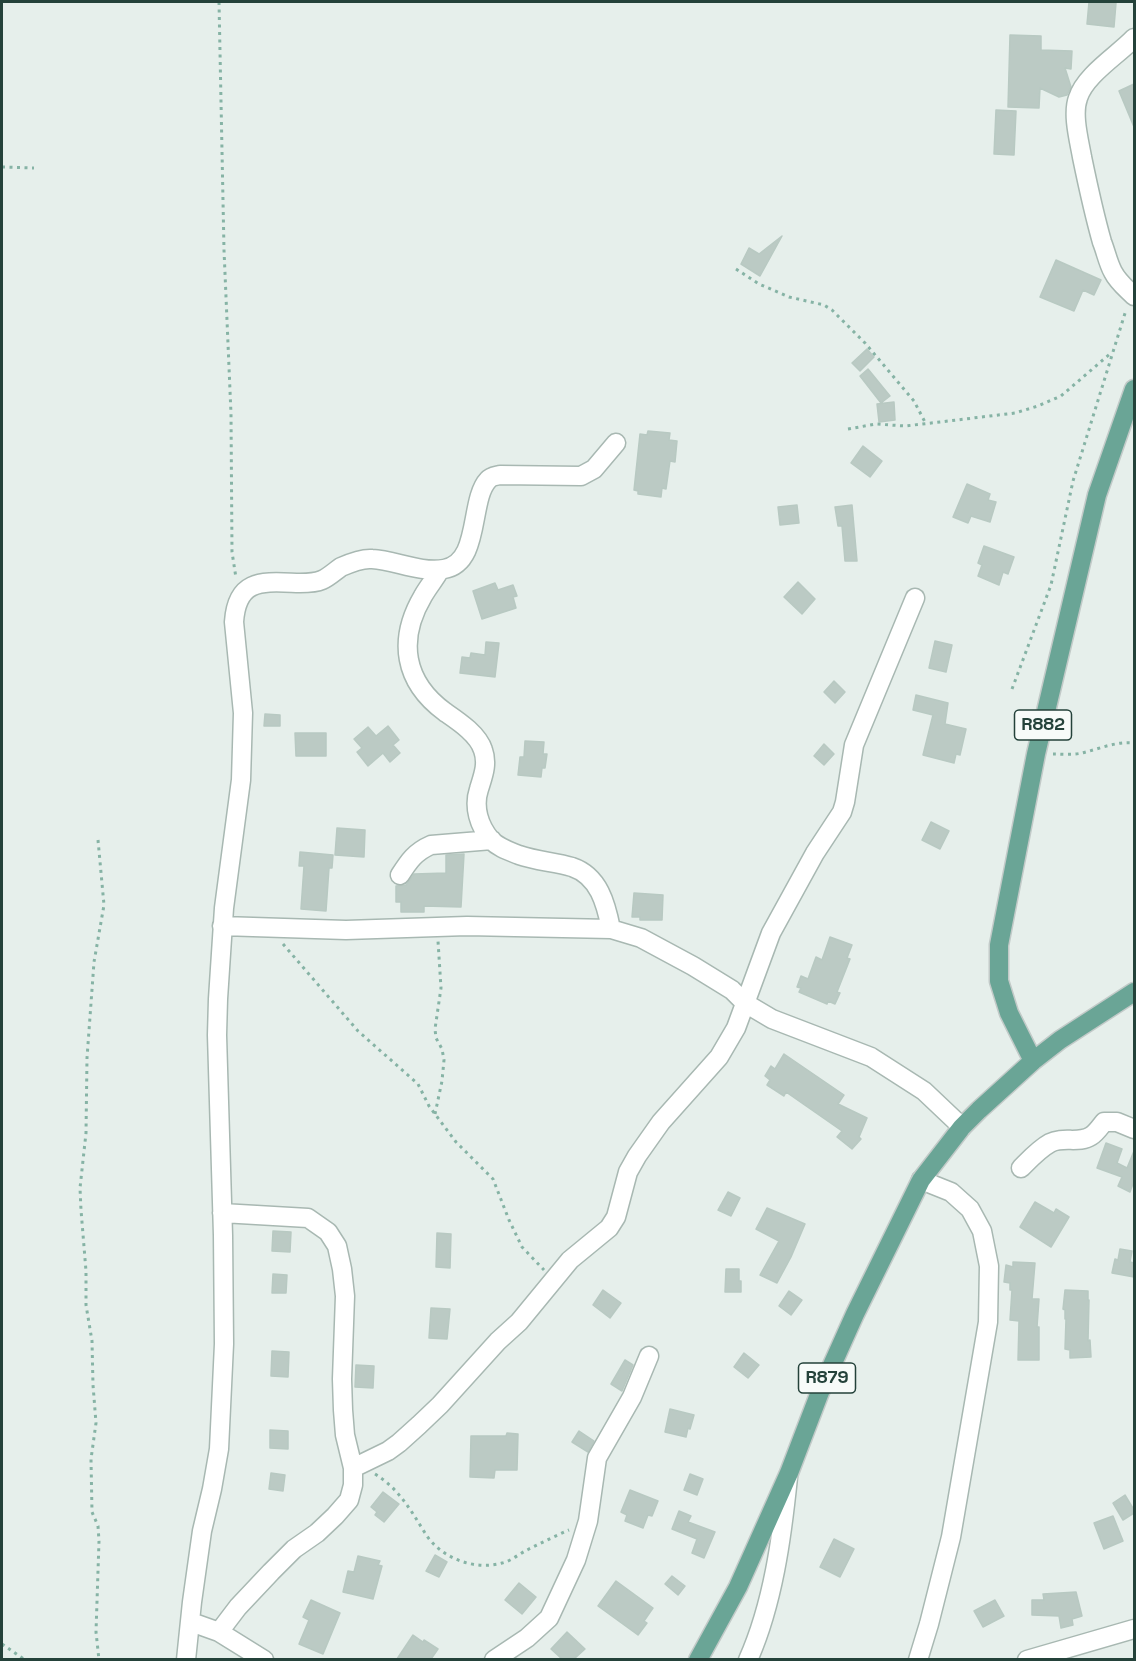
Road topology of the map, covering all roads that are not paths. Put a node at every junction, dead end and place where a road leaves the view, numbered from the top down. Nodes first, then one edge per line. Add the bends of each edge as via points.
1 (1134, 38) edge
2 (1133, 294) edge
3 (1134, 389) edge
4 (616, 443) dead end
5 (440, 570) junction
6 (915, 598) dead end
7 (492, 840) junction
8 (400, 876) dead end
9 (222, 926) junction
10 (611, 929) junction
11 (1134, 992) edge
12 (745, 1003) junction
13 (1033, 1061) junction
14 (962, 1127) junction
15 (1134, 1129) edge
16 (1021, 1168) dead end
17 (921, 1180) junction
18 (222, 1213) junction
19 (649, 1356) dead end
20 (357, 1466) junction
21 (789, 1473) junction
22 (191, 1622) junction
23 (1134, 1629) edge
24 (219, 1632) junction
25 (186, 1659) edge
26 (264, 1659) edge
27 (494, 1659) edge
28 (698, 1659) edge
29 (748, 1659) edge
30 (918, 1659) edge
31 (1027, 1659) edge

1 - 2 street via 1097,71 1077,100 1077,131 1094,216 1112,272
3 - 13 main road, R882 via 1097,495 1036,754 999,945 999,981 1009,1013
4 - 5 street via 594,469 580,476 500,475 489,479 465,554 459,562
5 - 7 street via 416,610 408,656 424,695 472,734 483,748 484,776 476,800 477,815
5 - 9 street via 372,559 341,567 311,583 260,583 239,597 234,622 243,713 241,780
6 - 12 street via 854,745 842,812 778,919
7 - 8 street via 431,845 411,858
7 - 10 street via 502,849 574,868 587,876 606,905
9 - 10 street via 346,930 467,926
9 - 18 street via 217,1035
10 - 12 street via 641,938 693,966 732,990
11 - 13 main road, R879
12 - 14 street via 772,1019 871,1057 924,1091
12 - 20 street via 719,1057 661,1122 637,1156 609,1228 570,1260 519,1322 440,1405 399,1443
13 - 14 main road, R879
14 - 17 main road, R879
15 - 16 street via 1104,1122 1089,1138 1050,1143
17 - 21 main road, R879 via 855,1314
17 - 30 street via 951,1192 970,1209 982,1231 988,1266 988,1322 951,1537
18 - 20 street via 308,1218 328,1232 337,1246 345,1296 345,1435
18 - 22 street via 224,1344 219,1449 202,1532
19 - 27 street via 632,1397 597,1458 588,1521 576,1560 549,1618
20 - 24 street via 349,1500 271,1572
21 - 28 main road, R879 via 738,1587
21 - 29 street via 774,1574
22 - 24 street
22 - 25 street
23 - 31 street
24 - 26 street

